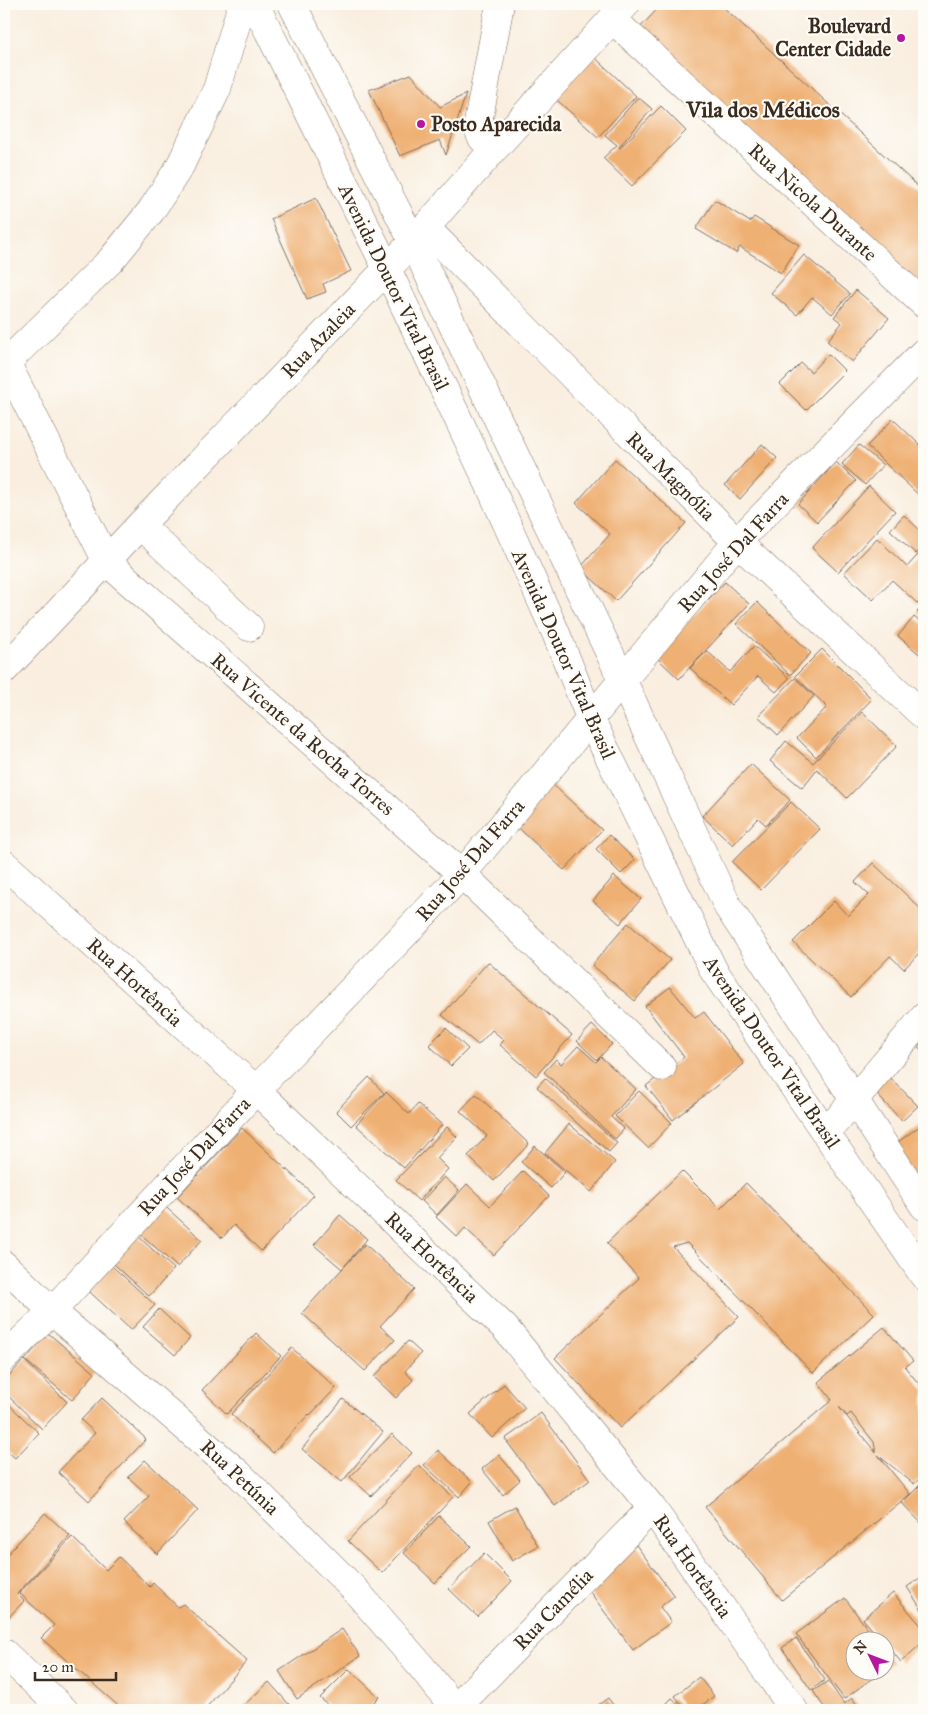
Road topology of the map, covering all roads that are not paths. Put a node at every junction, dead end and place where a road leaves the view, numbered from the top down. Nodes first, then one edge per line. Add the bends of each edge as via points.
1 (242, 4) edge
2 (255, 4) edge
3 (292, 4) edge
4 (500, 4) edge
5 (619, 11) edge
6 (494, 149) junction
7 (419, 234) junction
8 (387, 269) junction
9 (924, 304) edge
10 (924, 352) edge
11 (5, 362) edge
12 (140, 525) junction
13 (737, 542) junction
14 (107, 562) junction
15 (249, 627) dead end
16 (4, 670) edge
17 (622, 679) junction
18 (924, 716) edge
19 (591, 720) junction
20 (4, 864) edge
21 (462, 874) junction
22 (924, 1017) edge
23 (662, 1067) dead end
24 (256, 1090) junction
25 (854, 1100) junction
26 (826, 1133) junction
27 (924, 1206) edge
28 (4, 1265) edge
29 (924, 1276) edge
30 (52, 1311) junction
31 (4, 1358) edge
32 (652, 1508) junction
33 (4, 1653) edge
34 (64, 1710) edge
35 (455, 1710) edge
36 (794, 1710) edge

1 - 11 street via 217,89 180,166 151,211 111,260
2 - 8 street, Avenida Doutor Vital Brasil
3 - 7 street, Avenida Doutor Vital Brasil
4 - 6 street via 478,123 481,138
5 - 6 street, Rua Azaleia
5 - 9 street, Rua Nicola Durante
6 - 7 street, Rua Azaleia
7 - 8 street, Rua Azaleia
7 - 13 street, Rua Magnólia
7 - 17 street, Avenida Doutor Vital Brasil
8 - 12 street, Rua Azaleia
8 - 19 street, Avenida Doutor Vital Brasil via 489,484
10 - 13 street, Rua José Dal Farra
11 - 14 street, Rua Vicente da Rocha Torres
12 - 14 street, Rua Azaleia
12 - 15 street
13 - 17 street, Rua José Dal Farra
13 - 18 street, Rua Magnólia
14 - 16 street, Rua Azaleia
14 - 21 street, Rua Vicente da Rocha Torres
17 - 19 street, Rua José Dal Farra
17 - 25 street, Avenida Doutor Vital Brasil via 728,907
19 - 21 street, Rua José Dal Farra
19 - 26 street, Avenida Doutor Vital Brasil via 714,971
20 - 24 street, Rua Hortência
21 - 23 street, Rua Vicente da Rocha Torres
21 - 24 street, Rua José Dal Farra
22 - 25 street
24 - 30 street, Rua José Dal Farra
24 - 32 street, Rua Hortência via 506,1328
25 - 26 street
25 - 27 street, Avenida Doutor Vital Brasil
26 - 29 street, Avenida Doutor Vital Brasil
28 - 30 street, Rua Petúnia
30 - 31 street, Rua José Dal Farra
30 - 35 street, Rua Petúnia via 239,1474 356,1591 420,1664
32 - 35 street, Rua Camélia
32 - 36 street, Rua Hortência
33 - 34 street

